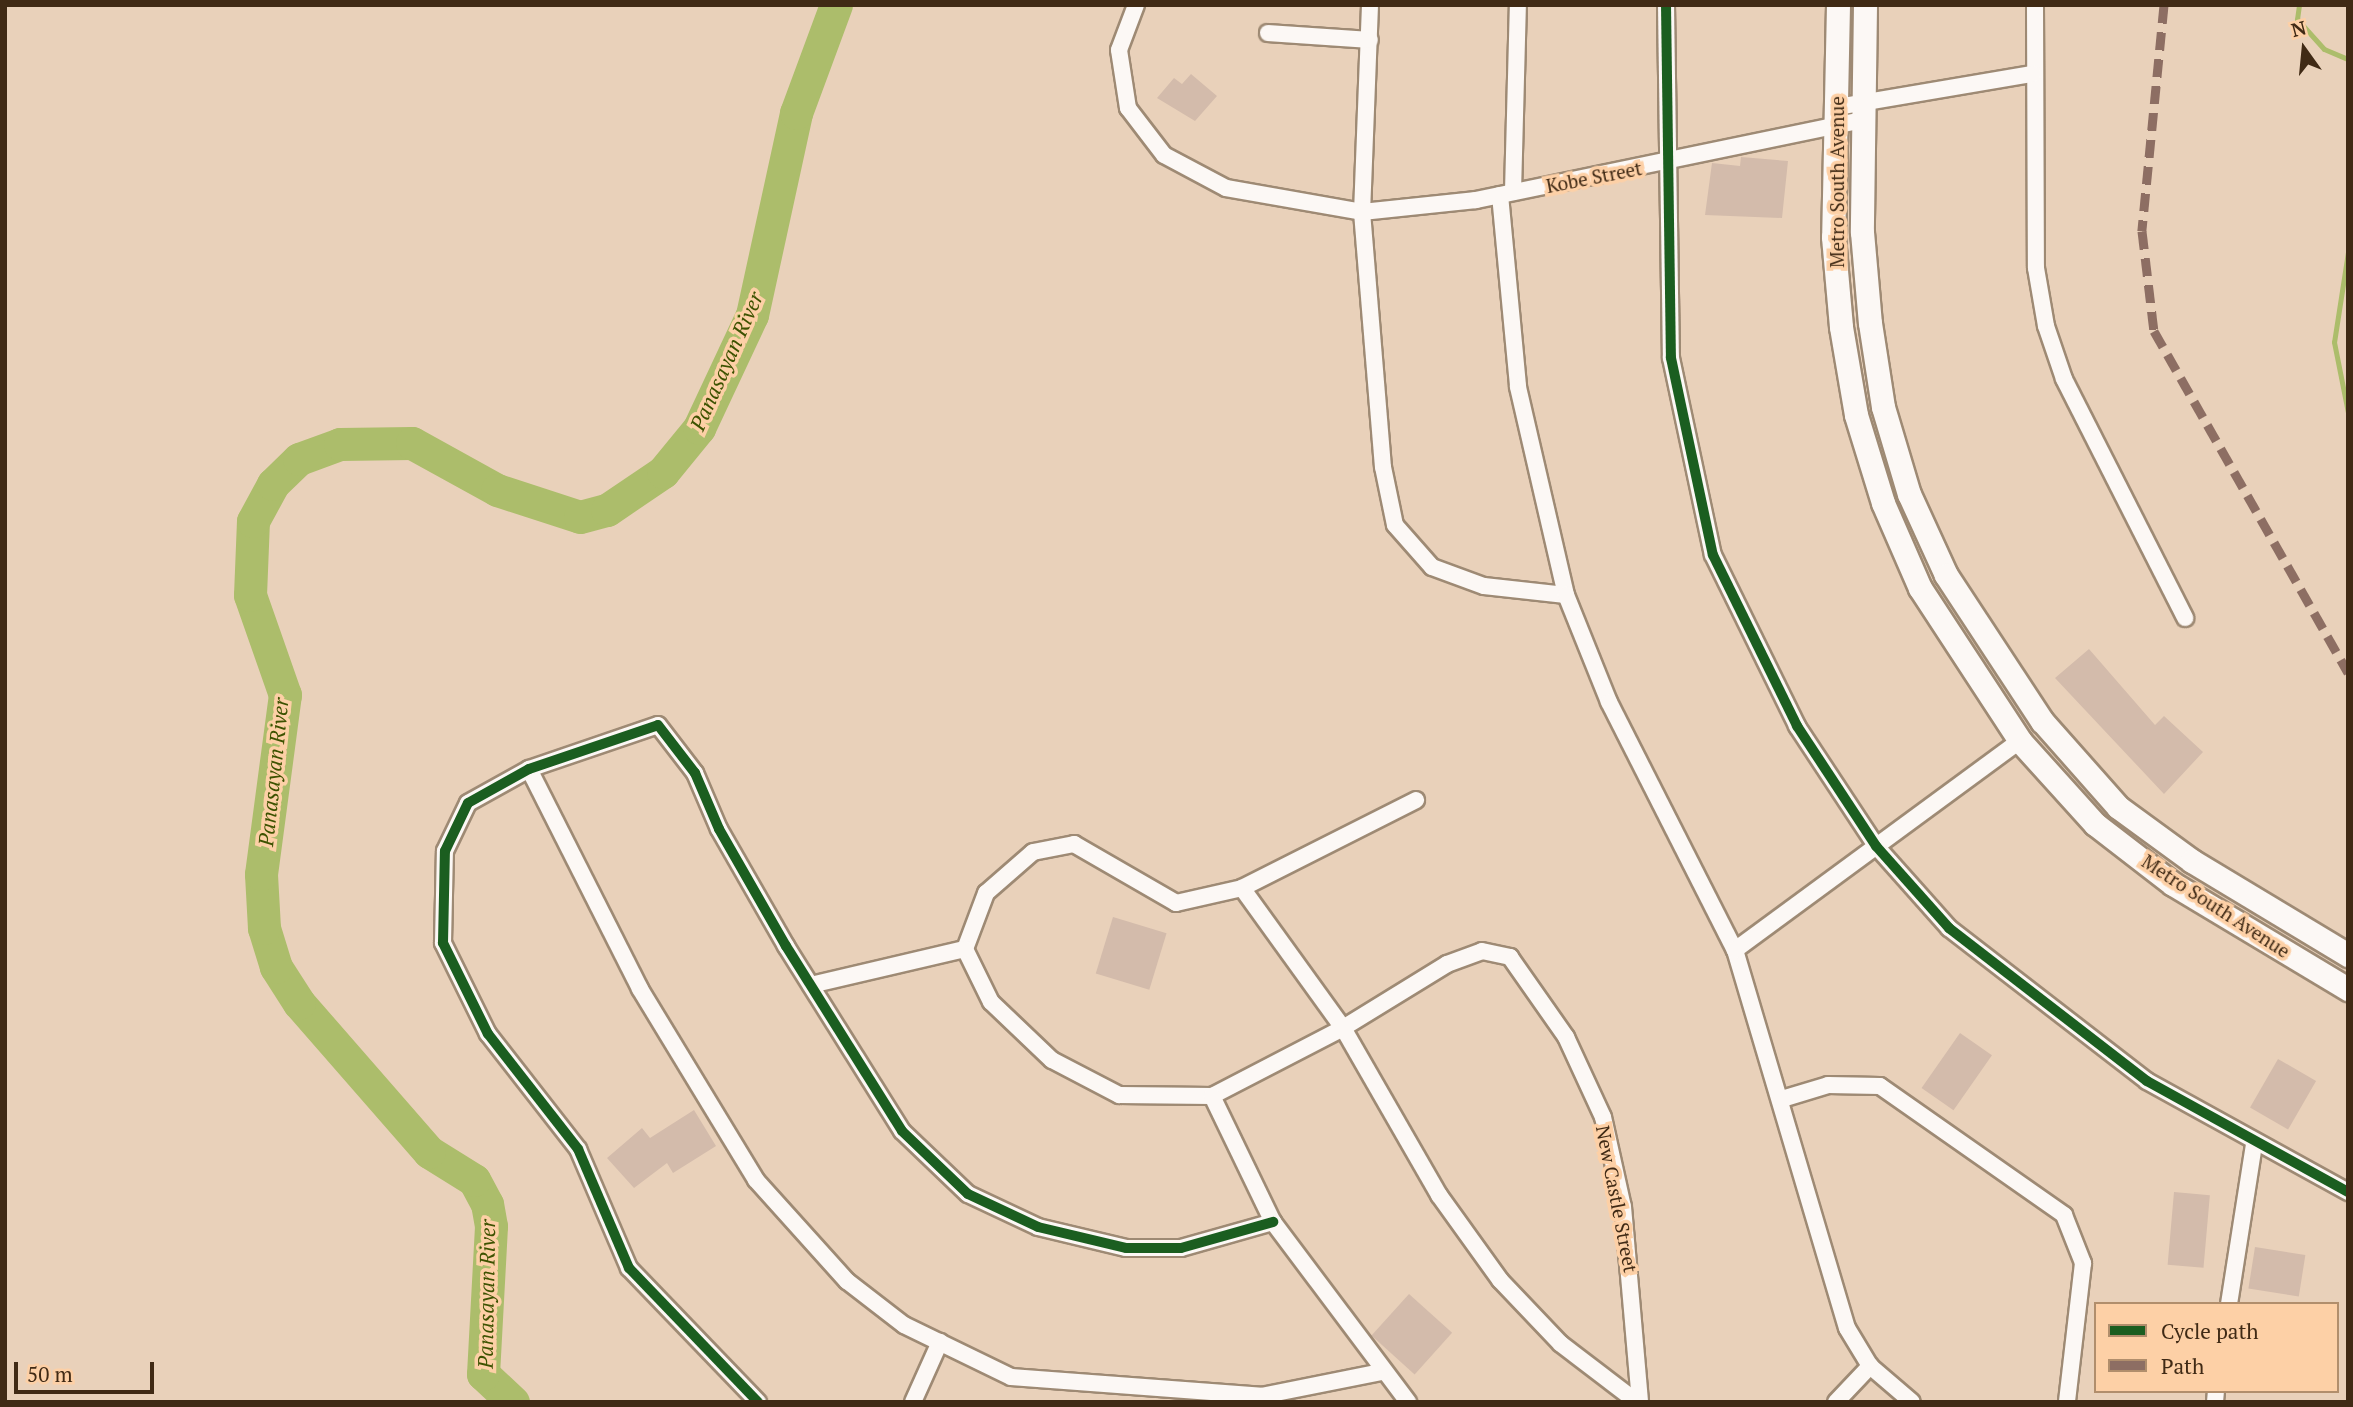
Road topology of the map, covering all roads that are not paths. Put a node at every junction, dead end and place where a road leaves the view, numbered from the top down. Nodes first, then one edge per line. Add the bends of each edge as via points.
1 (1136, 5) edge
2 (1370, 5) edge
3 (1518, 5) edge
4 (1667, 5) edge
5 (1838, 5) edge
6 (1865, 5) edge
7 (2035, 5) edge
8 (1268, 33) dead end
9 (1370, 40) junction
10 (2033, 74) junction
11 (1864, 112) junction
12 (1836, 116) junction
13 (1665, 164) junction
14 (1506, 194) junction
15 (1362, 212) junction
16 (1566, 595) junction
17 (2185, 618) dead end
18 (2020, 741) junction
19 (529, 769) junction
20 (1416, 800) dead end
21 (1876, 846) junction
22 (1242, 888) junction
23 (965, 950) junction
24 (1735, 950) junction
25 (2348, 955) edge
26 (811, 985) junction
27 (2348, 989) edge
28 (1343, 1028) junction
29 (1212, 1096) junction
30 (1782, 1098) junction
31 (2254, 1145) junction
32 (2348, 1192) edge
33 (1273, 1222) junction
34 (2229, 1302) edge
35 (940, 1342) junction
36 (1870, 1366) junction
37 (1381, 1372) junction
38 (758, 1402) edge
39 (912, 1402) edge
40 (1408, 1402) edge
41 (1639, 1402) edge
42 (1836, 1402) edge
43 (1912, 1402) edge
44 (2067, 1402) edge

1 - 15 street, Kobe Street via 1119,50 1128,108 1164,155 1226,188
2 - 9 street
3 - 14 street
4 - 13 street
5 - 12 street, Metro South Avenue
6 - 11 street, Metro South Avenue
7 - 10 street
8 - 9 street
9 - 15 street
10 - 11 street, Kobe Street
10 - 17 street via 2036,268 2046,326 2064,379
11 - 12 street, Kobe Street
11 - 25 street, Metro South Avenue via 1862,232 1883,407 1909,494 1946,575 2042,721 2118,807 2192,861
12 - 13 street, Kobe Street
12 - 18 street, Metro South Avenue via 1833,237 1856,415 1883,503 1920,588
13 - 14 street, Kobe Street
13 - 21 street via 1671,358 1713,555 1797,726
14 - 15 street, Kobe Street
14 - 16 street via 1518,387
15 - 16 street via 1382,467 1395,526 1432,567 1484,586
16 - 24 street via 1609,702
18 - 21 street
18 - 27 street, Metro South Avenue via 2095,824 2173,884
19 - 26 street via 658,725 695,773 719,829
19 - 35 street via 640,989 756,1180 847,1281 904,1325
19 - 38 street via 468,803 445,851 443,943 488,1034 578,1149 629,1268
20 - 22 street
21 - 24 street
21 - 31 street via 1949,928 2036,998 2147,1081
22 - 23 street via 1176,903 1074,844 1032,852 986,893
22 - 28 street
23 - 26 street
23 - 29 street via 992,1002 1052,1060 1119,1095
24 - 30 street
26 - 33 street via 902,1130 968,1194 1038,1227 1126,1248 1181,1248
28 - 29 street, New Castle Street
28 - 41 street via 1439,1195 1500,1280 1561,1344
28 - 41 street, New Castle Street via 1447,964 1482,951 1510,957 1566,1037 1602,1117 1623,1207
29 - 33 street
30 - 36 street via 1827,1273 1847,1328
30 - 44 street via 1828,1085 1880,1086 2064,1215 2083,1263
31 - 32 street
31 - 34 street
33 - 37 street
35 - 37 street via 1011,1377 1261,1396
35 - 39 street
36 - 42 street
36 - 43 street
37 - 40 street

